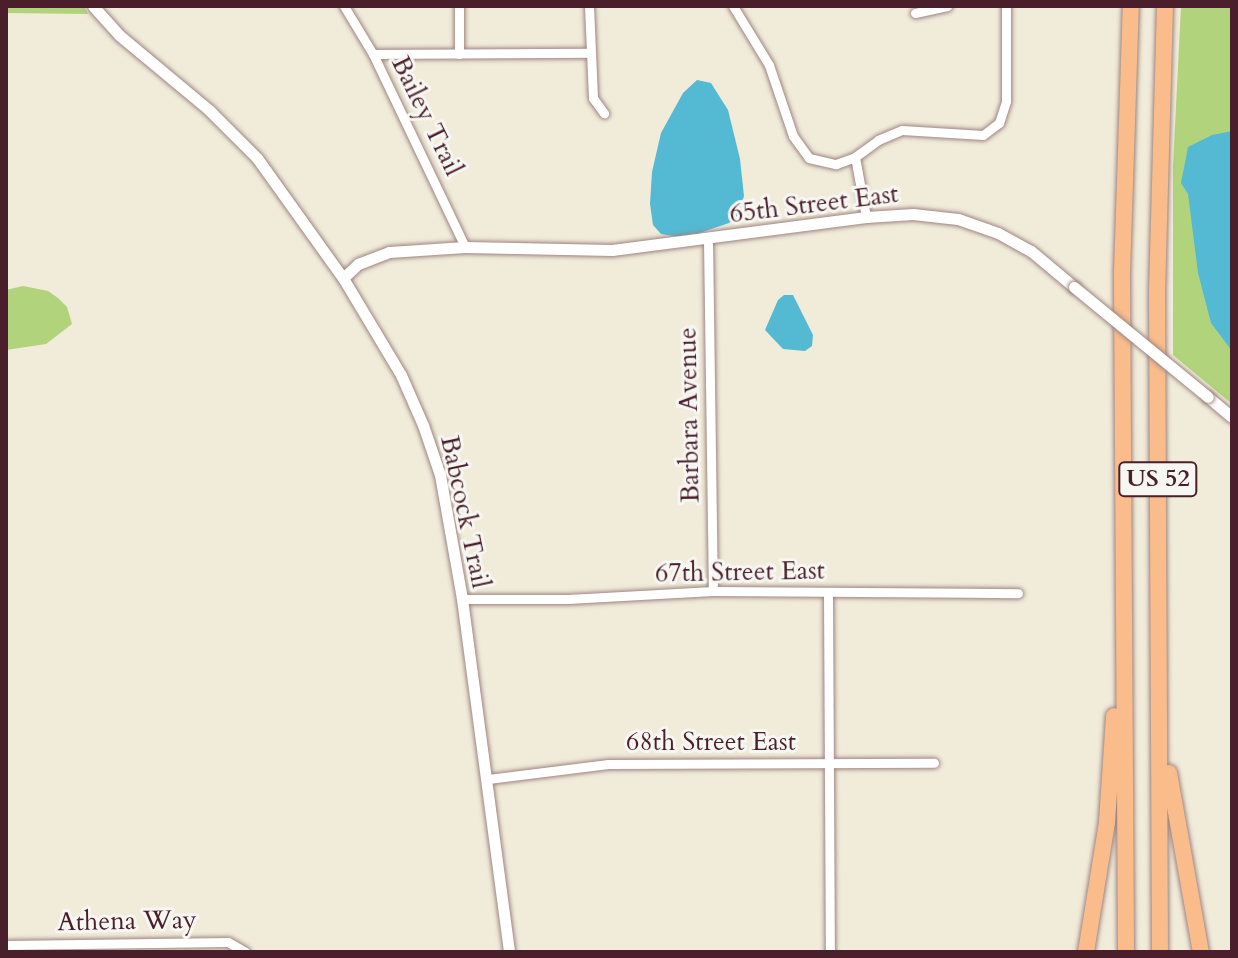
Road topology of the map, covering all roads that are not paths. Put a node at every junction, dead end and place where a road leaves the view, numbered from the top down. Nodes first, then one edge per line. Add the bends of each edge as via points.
1 (93, 6) edge
2 (344, 6) edge
3 (459, 6) edge
4 (589, 6) edge
5 (733, 6) edge
6 (947, 6) edge
7 (1006, 6) edge
8 (1131, 6) edge
9 (1165, 6) edge
10 (915, 13) dead end
11 (590, 53) junction
12 (373, 54) junction
13 (459, 54) junction
14 (604, 113) dead end
15 (855, 157) junction
16 (866, 217) junction
17 (708, 239) junction
18 (465, 247) junction
19 (343, 278) junction
20 (1232, 417) edge
21 (713, 591) junction
22 (828, 592) junction
23 (1018, 593) dead end
24 (462, 599) junction
25 (1122, 675) junction
26 (1160, 708) junction
27 (934, 763) dead end
28 (828, 764) junction
29 (488, 779) junction
30 (6, 945) edge
31 (245, 952) edge
32 (509, 952) edge
33 (830, 952) edge
34 (1086, 952) edge
35 (1126, 952) edge
36 (1160, 952) edge
37 (1201, 952) edge

1 - 19 street, Babcock Trail via 257,158
2 - 12 street, Bailey Trail
3 - 13 street
4 - 11 street
5 - 15 street via 769,65 793,136 809,158 836,164
6 - 10 street
7 - 15 street via 1006,101 999,123 983,135 902,130
8 - 25 highway, US 52 via 1122,272
9 - 26 highway, US 52 via 1157,215
11 - 13 street
11 - 14 street via 593,98
12 - 13 street
12 - 18 street, Bailey Trail
15 - 16 street
16 - 17 street, 65th Street East
16 - 20 street, 65th Street East, bridge via 913,214 958,219 1031,251
17 - 18 street, 65th Street East via 612,250
17 - 21 street, Barbara Avenue
18 - 19 street, 65th Street East via 389,252 358,264
19 - 24 street, Babcock Trail via 401,375 423,425 440,475
21 - 22 street, 67th Street East
21 - 24 street, 67th Street East
22 - 23 street, 67th Street East
22 - 28 street
24 - 29 street, Babcock Trail
25 - 34 highway via 1115,695 1107,822
25 - 35 highway, US 52
26 - 36 highway, US 52
26 - 37 highway
27 - 28 street, 68th Street East
28 - 29 street, 68th Street East via 608,764
28 - 33 street
29 - 32 street, Babcock Trail
30 - 31 street, Athena Way via 228,942

